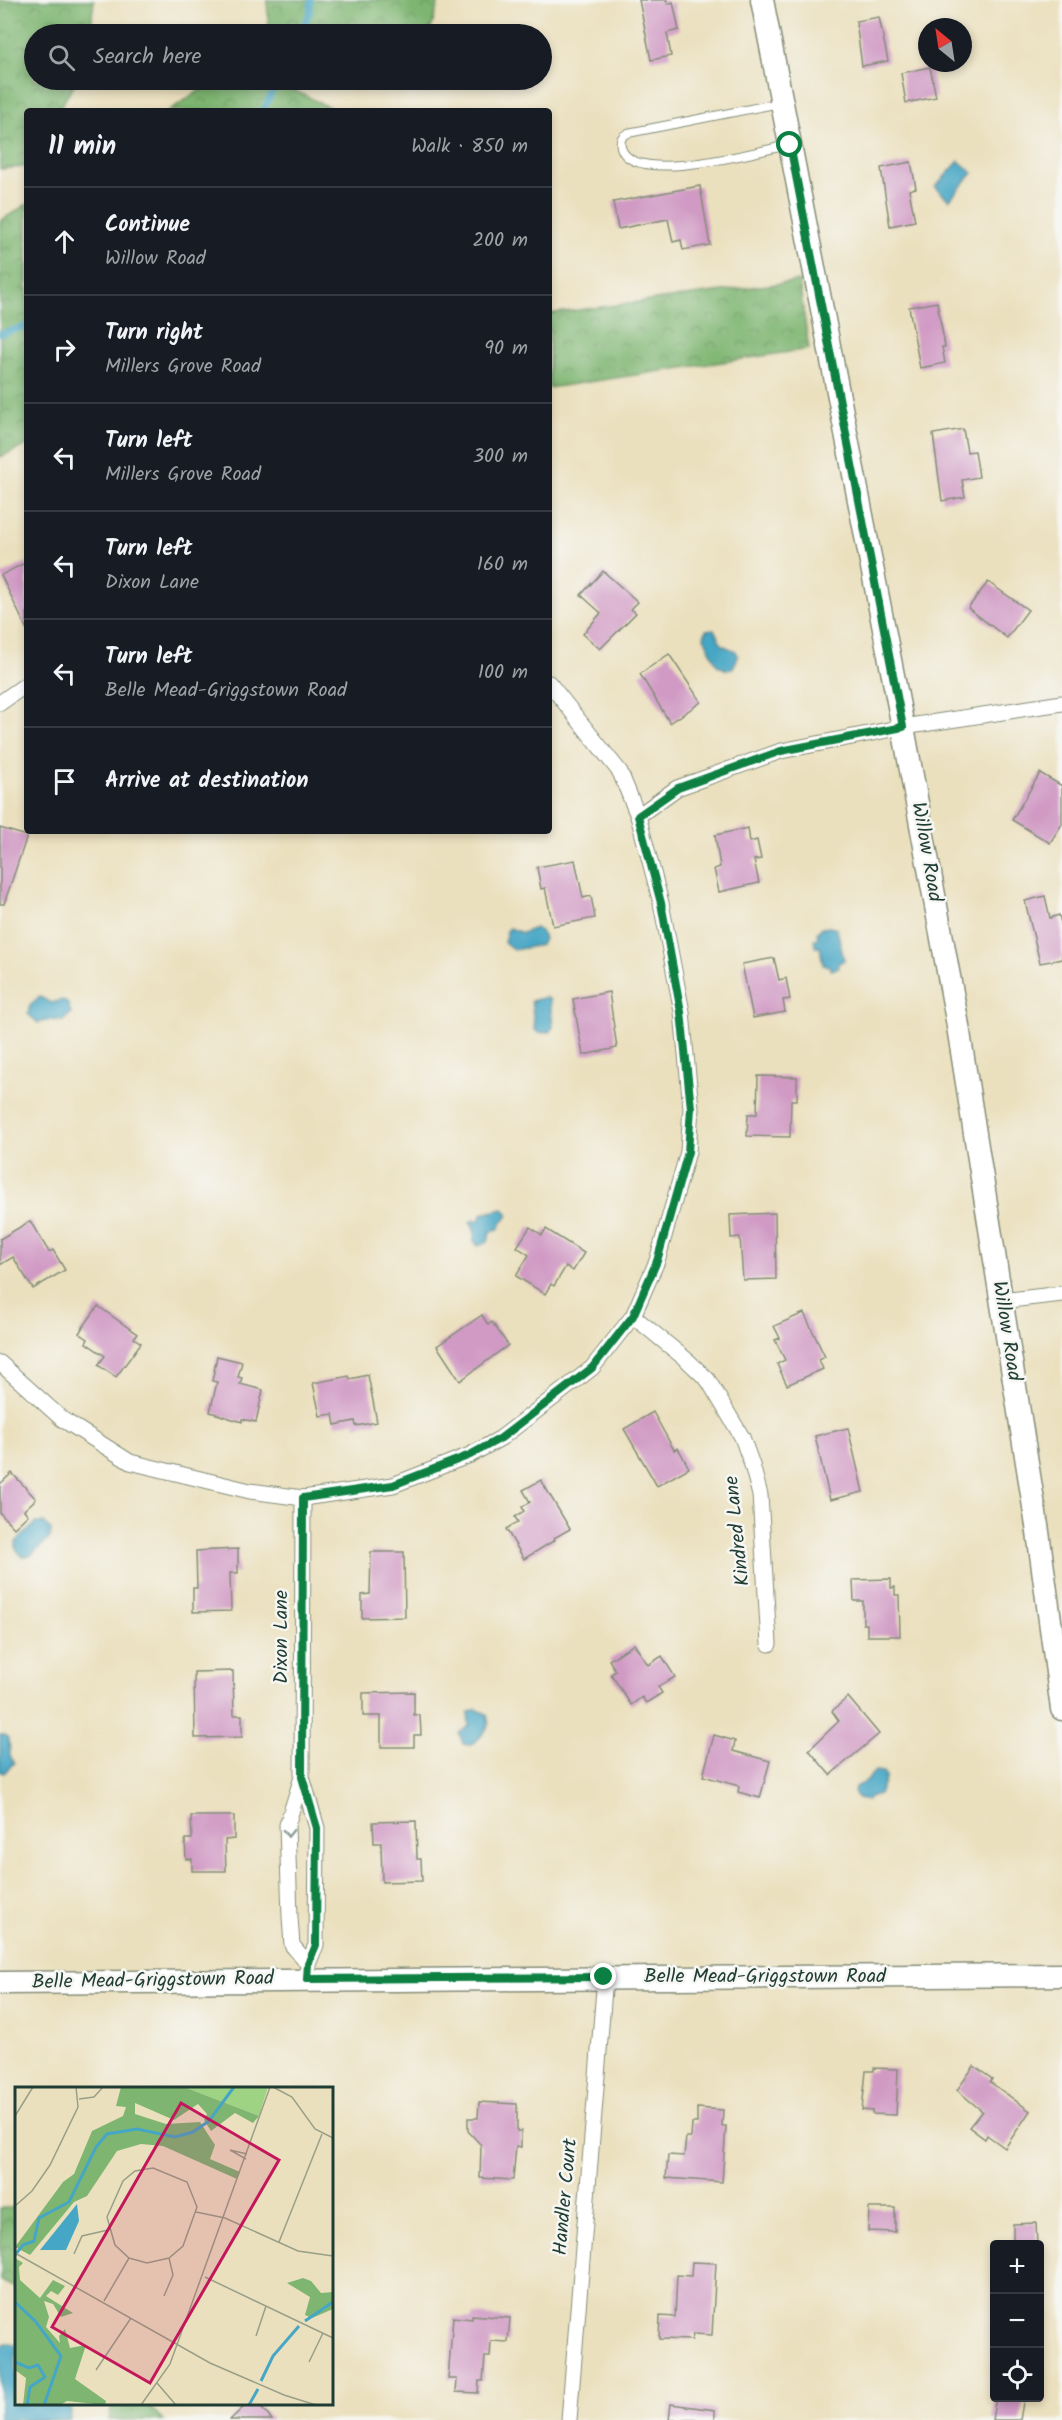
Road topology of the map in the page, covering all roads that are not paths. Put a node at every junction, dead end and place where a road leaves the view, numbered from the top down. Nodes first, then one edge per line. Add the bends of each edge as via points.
1 (762, 0) edge
2 (782, 103) junction
3 (790, 145) junction
4 (24, 686) edge
5 (552, 687) edge
6 (0, 703) edge
7 (1062, 703) edge
8 (903, 727) junction
9 (638, 816) junction
10 (1062, 1294) edge
11 (1001, 1301) junction
12 (633, 1316) junction
13 (1, 1367) edge
14 (303, 1498) junction
15 (769, 1644) dead end
16 (1062, 1709) edge
17 (302, 1777) junction
18 (307, 1972) junction
19 (1062, 1975) edge
20 (604, 1977) junction
21 (0, 1983) edge
22 (569, 2420) edge

1 - 2 street, Willow Road
2 - 3 street, Willow Road
2 - 3 lane via 628,133 620,141 622,152 640,165 698,165
3 - 8 street, Willow Road
4 - 6 street
5 - 9 street via 620,772
7 - 8 street
8 - 9 street via 781,751 678,788
8 - 11 street, Willow Road via 957,1020
9 - 12 street via 661,903 680,1001 691,1108 688,1152 657,1261
10 - 11 street
11 - 16 street, Willow Road
12 - 14 street via 592,1368 501,1438 470,1455 393,1485
12 - 15 street, Kindred Lane via 708,1380 742,1437 760,1495
13 - 14 street via 62,1419 130,1462 250,1491
14 - 17 street, Dixon Lane
17 - 18 street, Dixon Lane via 317,1828 316,1945
17 -> 18 street, Dixon Lane via 287,1825 292,1945
18 - 20 street, Belle Mead-Griggstown Road
18 - 21 street, Belle Mead-Griggstown Road
19 - 20 street, Belle Mead-Griggstown Road
20 - 22 street, Handler Court

